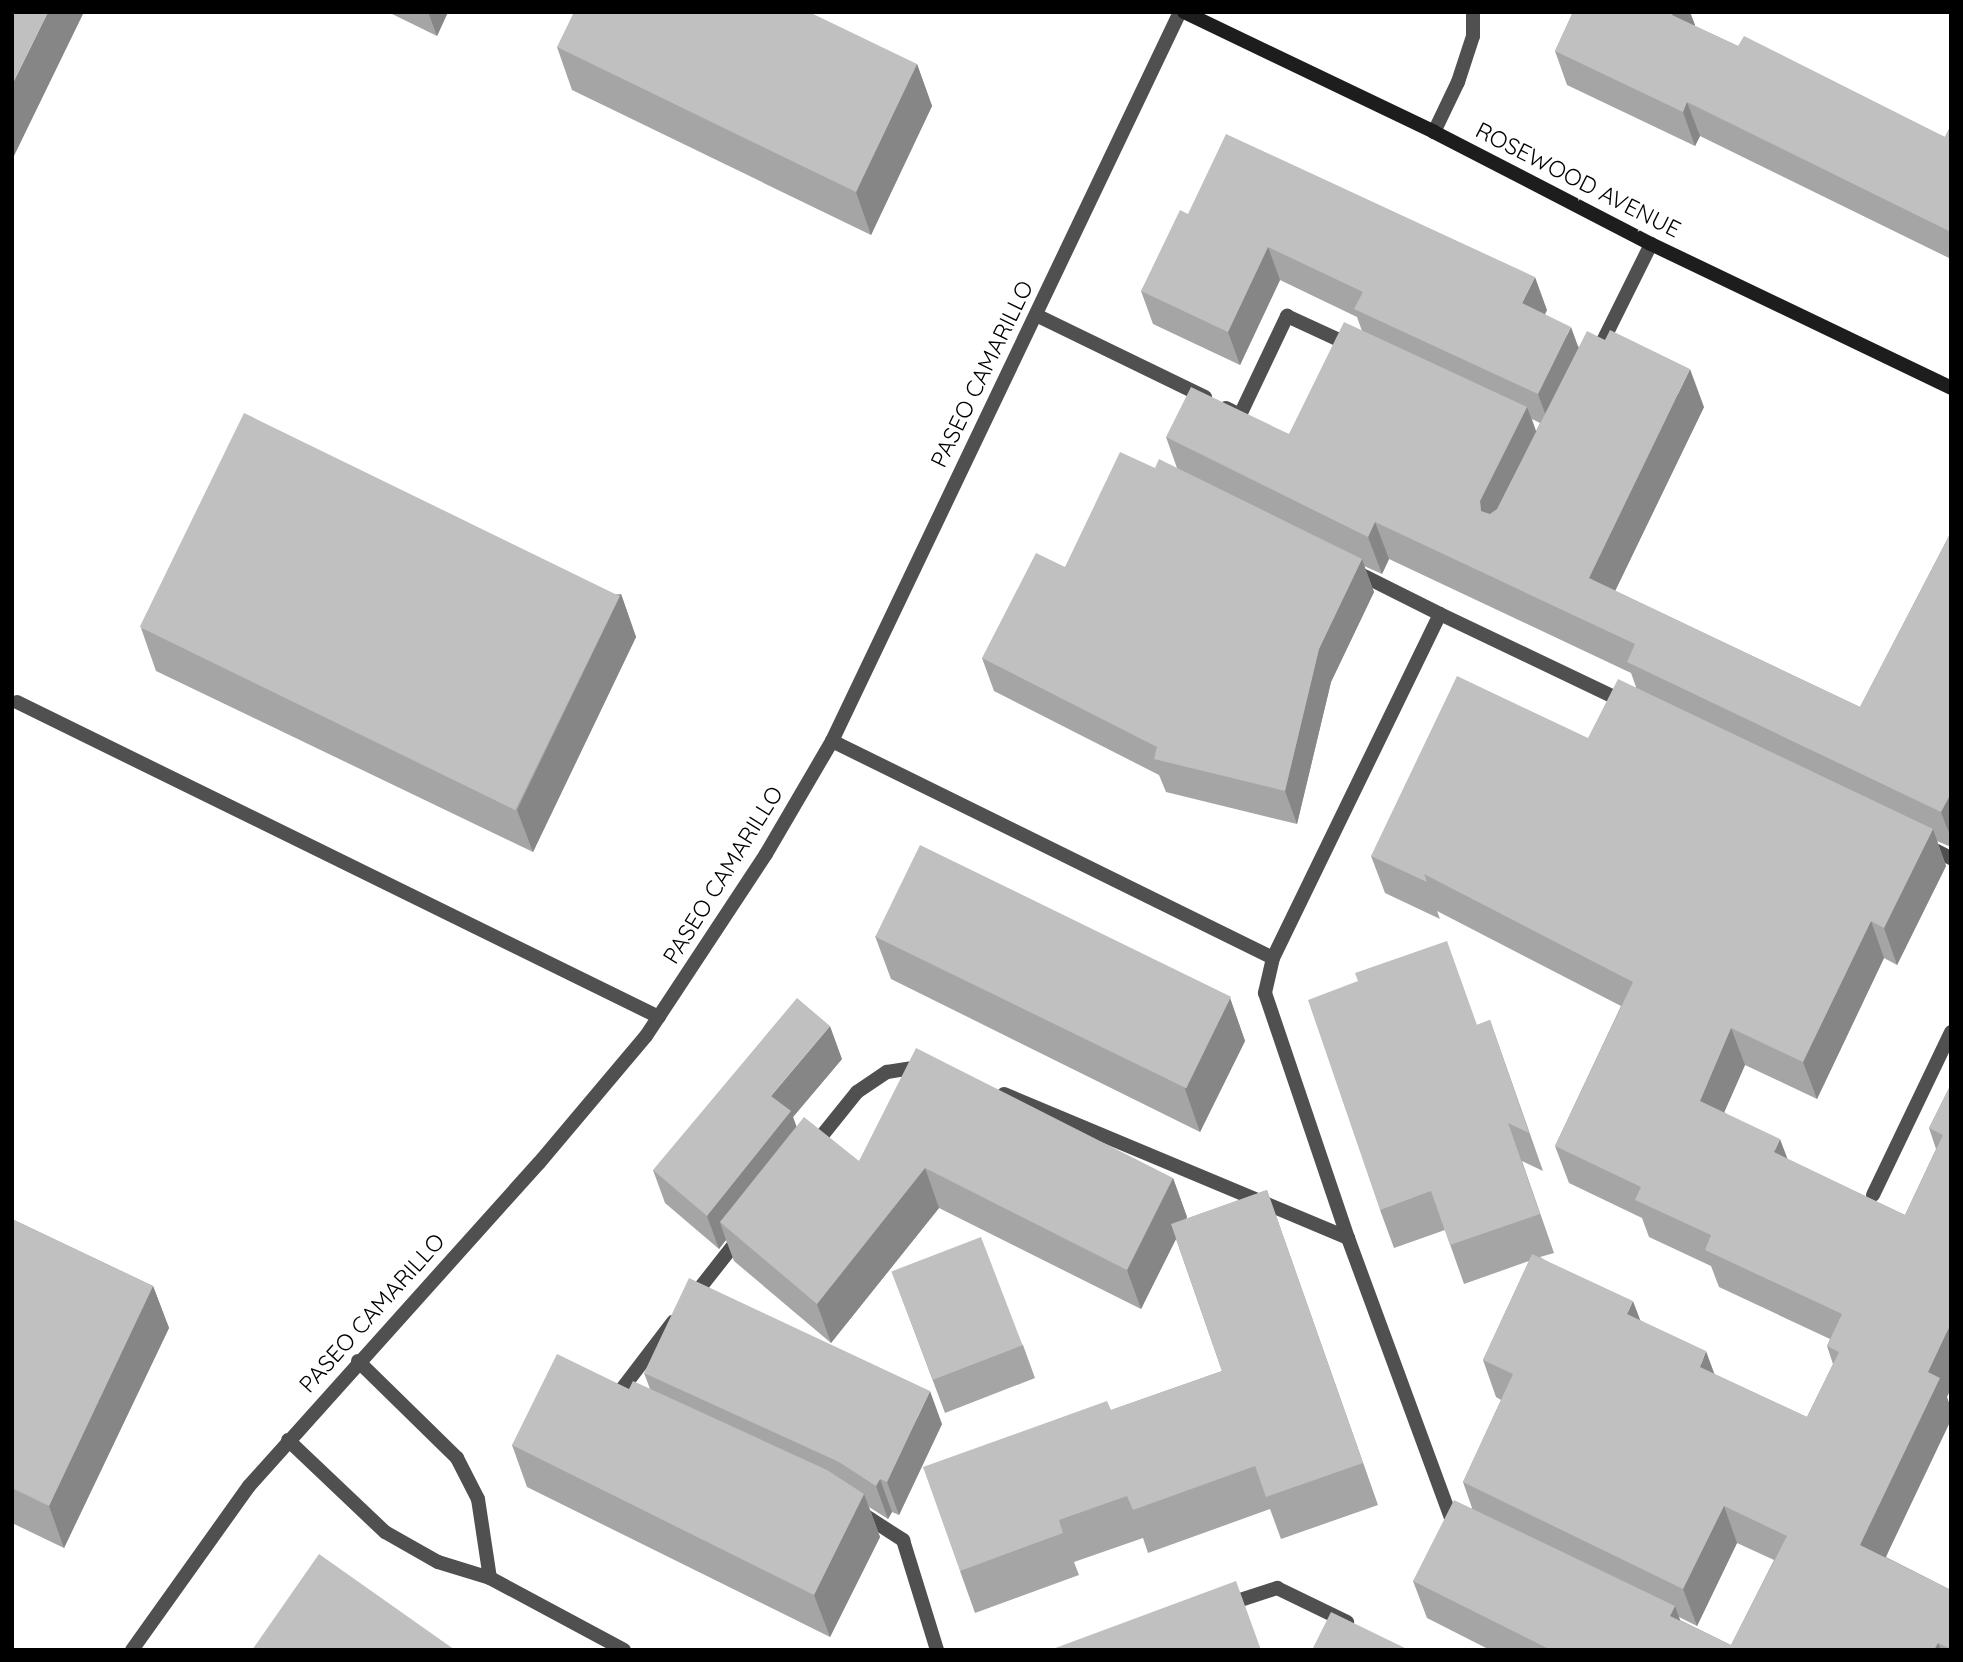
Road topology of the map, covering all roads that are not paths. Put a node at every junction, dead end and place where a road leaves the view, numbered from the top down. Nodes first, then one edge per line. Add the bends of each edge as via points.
1 (1182, 12) edge
2 (1473, 12) edge
3 (1434, 132) junction
4 (1651, 244) junction
5 (1036, 315) junction
6 (1372, 355) edge
7 (1590, 367) edge
8 (1951, 388) edge
9 (1343, 566) edge
10 (1440, 614) junction
11 (18, 702) dead end
12 (1639, 709) edge
13 (832, 741) junction
14 (1913, 840) edge
15 (1951, 858) edge
16 (1273, 958) junction
17 (659, 1017) junction
18 (1951, 1032) edge
19 (935, 1068) edge
20 (987, 1087) edge
21 (805, 1157) edge
22 (1873, 1195) dead end
23 (752, 1223) edge
24 (1349, 1238) junction
25 (358, 1361) junction
26 (625, 1403) edge
27 (288, 1440) junction
28 (847, 1504) edge
29 (1476, 1530) edge
30 (490, 1578) junction
31 (1211, 1610) edge
32 (1358, 1627) edge
33 (132, 1650) edge
34 (624, 1650) edge
35 (937, 1650) edge

1 - 3 main road, ROSEWOOD AVENUE
1 - 5 street, PASEO CAMARILLO
2 - 3 street via 1473,36
3 - 4 main road, ROSEWOOD AVENUE
4 - 7 street
4 - 8 main road, ROSEWOOD AVENUE
5 - 6 street via 1240,415 1287,316
5 - 13 street, PASEO CAMARILLO
9 - 10 street
10 - 12 street
10 - 16 street
11 - 17 street
13 - 16 street
13 - 17 street, PASEO CAMARILLO via 766,854
14 - 15 street
16 - 24 street via 1265,993
17 - 25 street, PASEO CAMARILLO via 539,1163
18 - 22 street
19 - 21 street via 887,1072 867,1085
20 - 24 street
23 - 26 street via 612,1398
24 - 29 street via 1451,1518
25 - 27 street, PASEO CAMARILLO
25 - 30 street via 457,1458 478,1499
27 - 30 street via 385,1532 438,1562
27 - 33 street, PASEO CAMARILLO via 248,1486
28 - 35 street via 903,1540
30 - 34 street
31 - 32 street via 1277,1588

